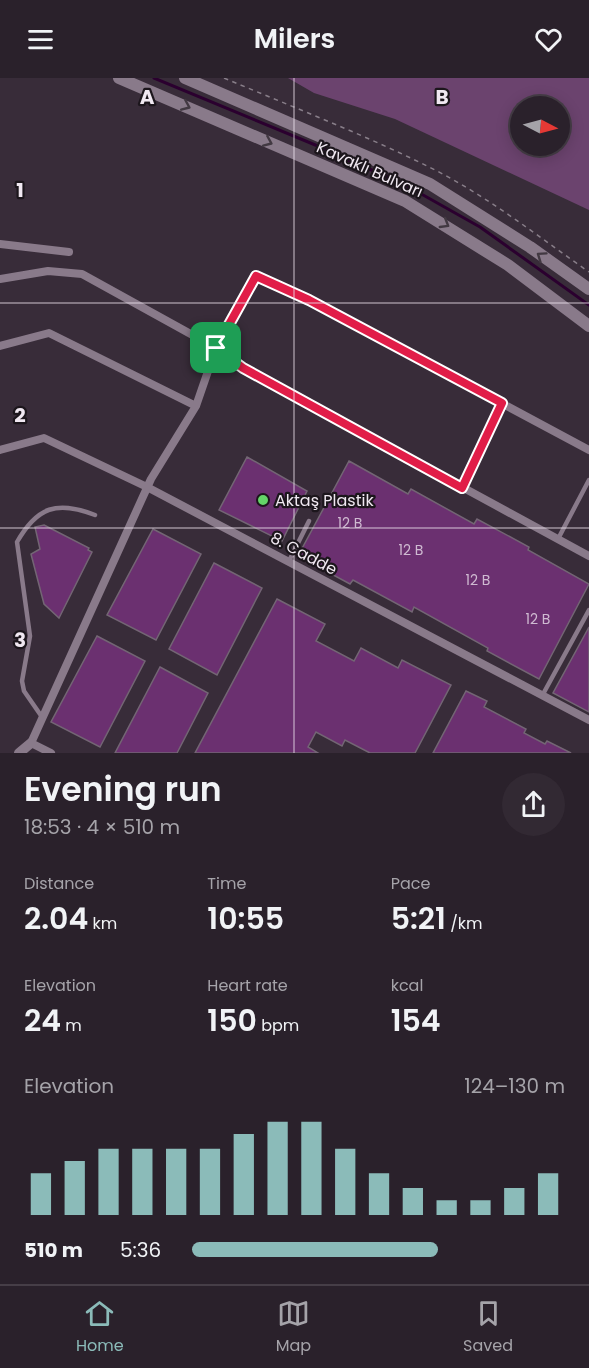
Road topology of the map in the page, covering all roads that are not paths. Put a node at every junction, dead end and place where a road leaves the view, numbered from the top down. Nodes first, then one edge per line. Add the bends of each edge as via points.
1 (118, 78) edge
2 (184, 78) edge
3 (0, 244) edge
4 (69, 252) dead end
5 (0, 279) edge
6 (589, 289) edge
7 (589, 326) edge
8 (0, 346) edge
9 (216, 348) junction
10 (502, 403) junction
11 (196, 406) junction
12 (0, 450) edge
13 (589, 450) edge
14 (589, 480) edge
15 (147, 487) junction
16 (462, 488) junction
17 (95, 515) dead end
18 (309, 521) dead end
19 (557, 540) junction
20 (589, 556) edge
21 (288, 562) junction
22 (589, 610) edge
23 (543, 696) junction
24 (43, 717) junction
25 (589, 720) edge
26 (32, 748) edge
27 (19, 753) edge
28 (51, 753) edge

1 -> 7 main road, Kavaklı Bulvarı via 405,201 508,265
6 -> 2 main road, Kavaklı Bulvarı via 430,184
3 - 4 street
5 - 9 street via 48,271 82,274
8 - 11 street via 49,333
9 - 10 street via 256,276
9 - 11 street
9 - 16 street via 243,368
10 - 13 street
10 - 16 lane
11 - 15 street
12 - 15 street, 8. Cadde via 44,438
14 - 19 lane
15 - 21 street, 8. Cadde
15 - 24 street
16 - 19 street
17 - 24 lane via 69,507 42,512 17,542 30,636 22,681 24,691
18 - 21 lane
19 - 20 street
21 - 23 street, 8. Cadde
22 - 23 lane
23 - 25 street, 8. Cadde
24 - 26 street
26 - 27 street
26 - 28 street

